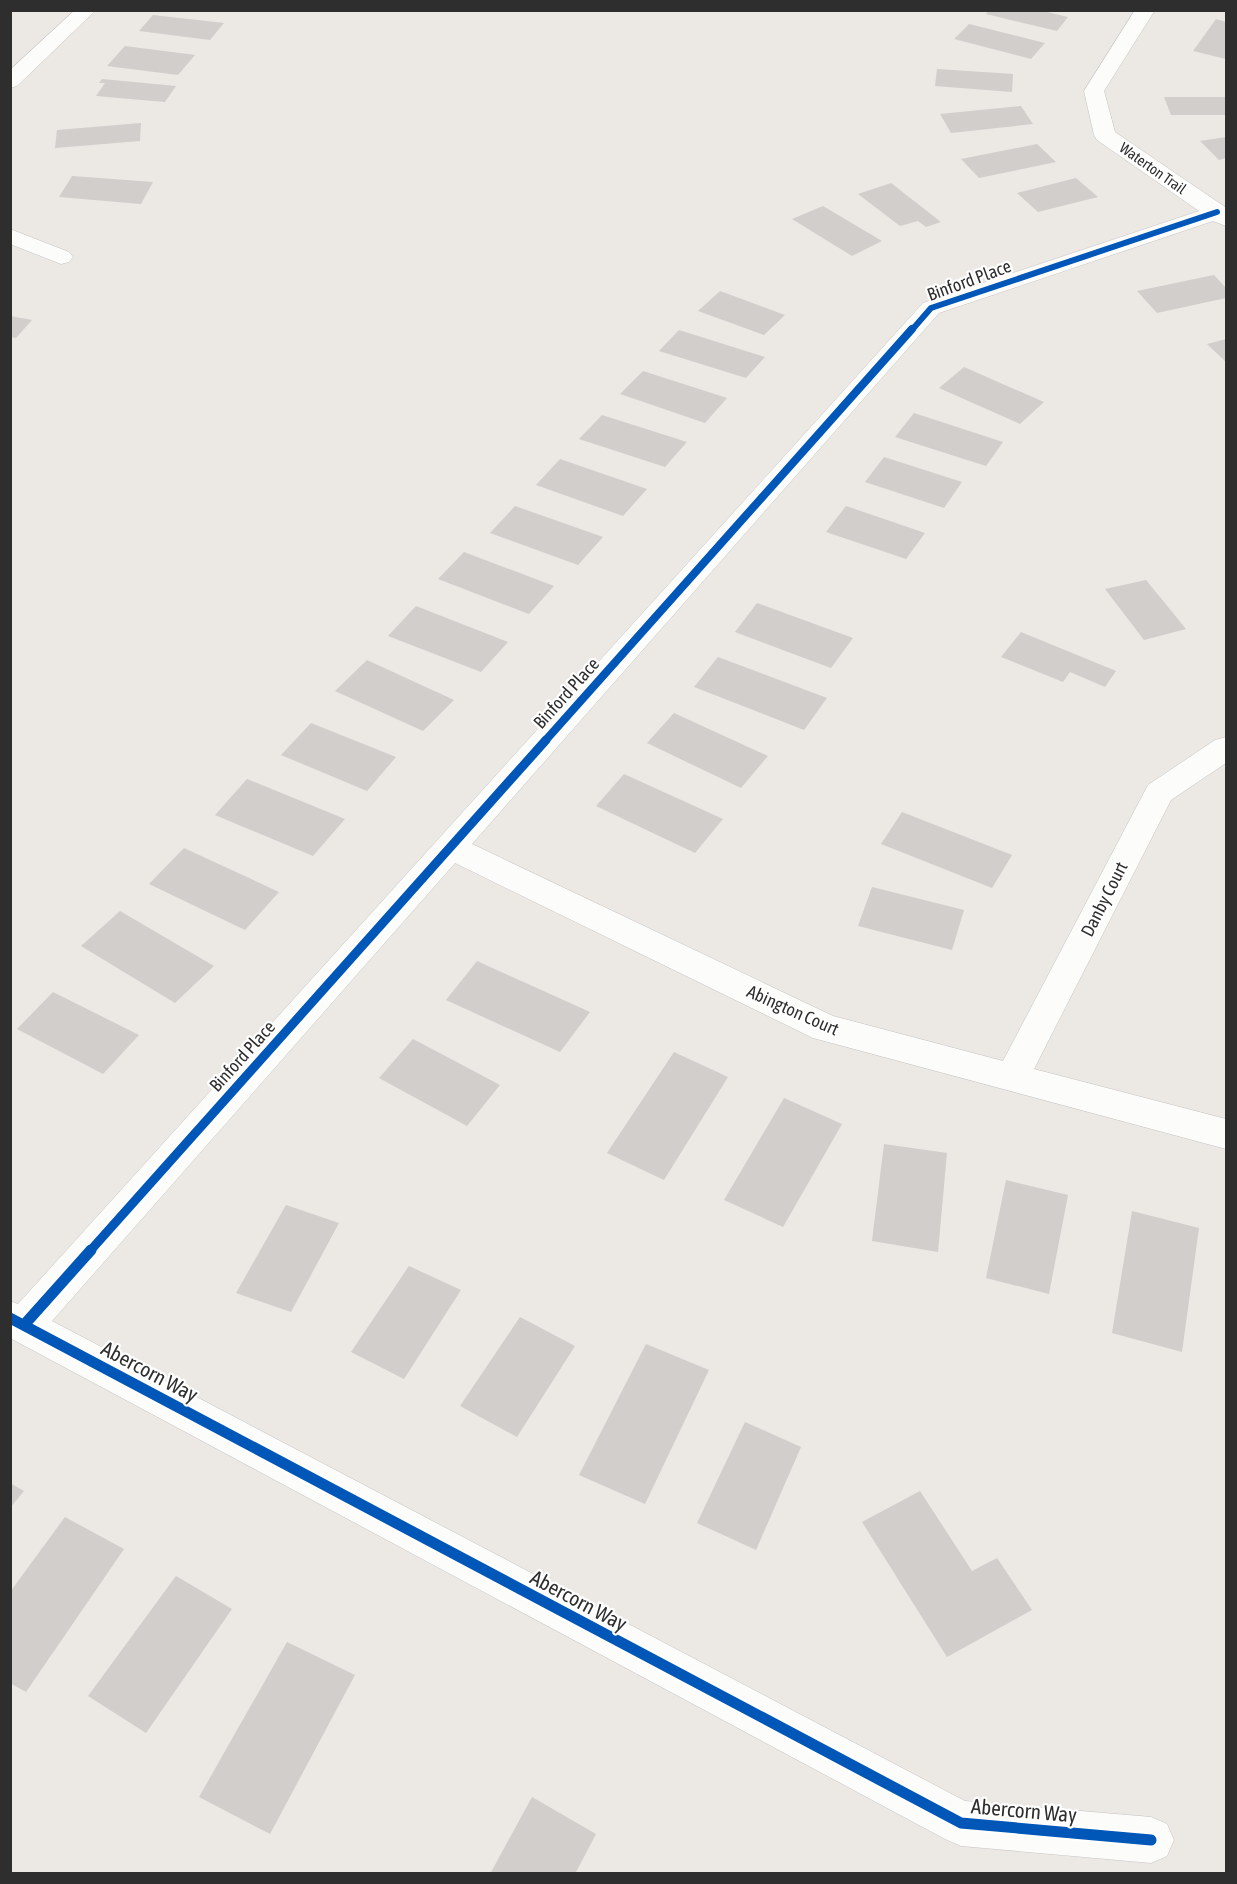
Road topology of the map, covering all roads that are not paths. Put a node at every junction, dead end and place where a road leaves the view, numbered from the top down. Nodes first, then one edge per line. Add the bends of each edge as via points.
1 (87, 10) edge
2 (1145, 10) edge
3 (10, 82) edge
4 (1222, 216) edge
5 (10, 236) edge
6 (61, 257) dead end
7 (1227, 748) edge
8 (451, 847) junction
9 (1012, 1077) junction
10 (1227, 1134) edge
11 (17, 1322) edge
12 (1151, 1840) dead end

1 - 3 street
2 - 4 street, Waterton Trail via 1095,91 1105,135
4 - 8 street, Binford Place via 931,308
5 - 6 street
7 - 9 street, Danby Court via 1159,793
8 - 9 street, Abington Court via 825,1028
8 - 11 street, Binford Place
9 - 10 street, Abington Court
11 - 12 street, Abercorn Way via 961,1824

